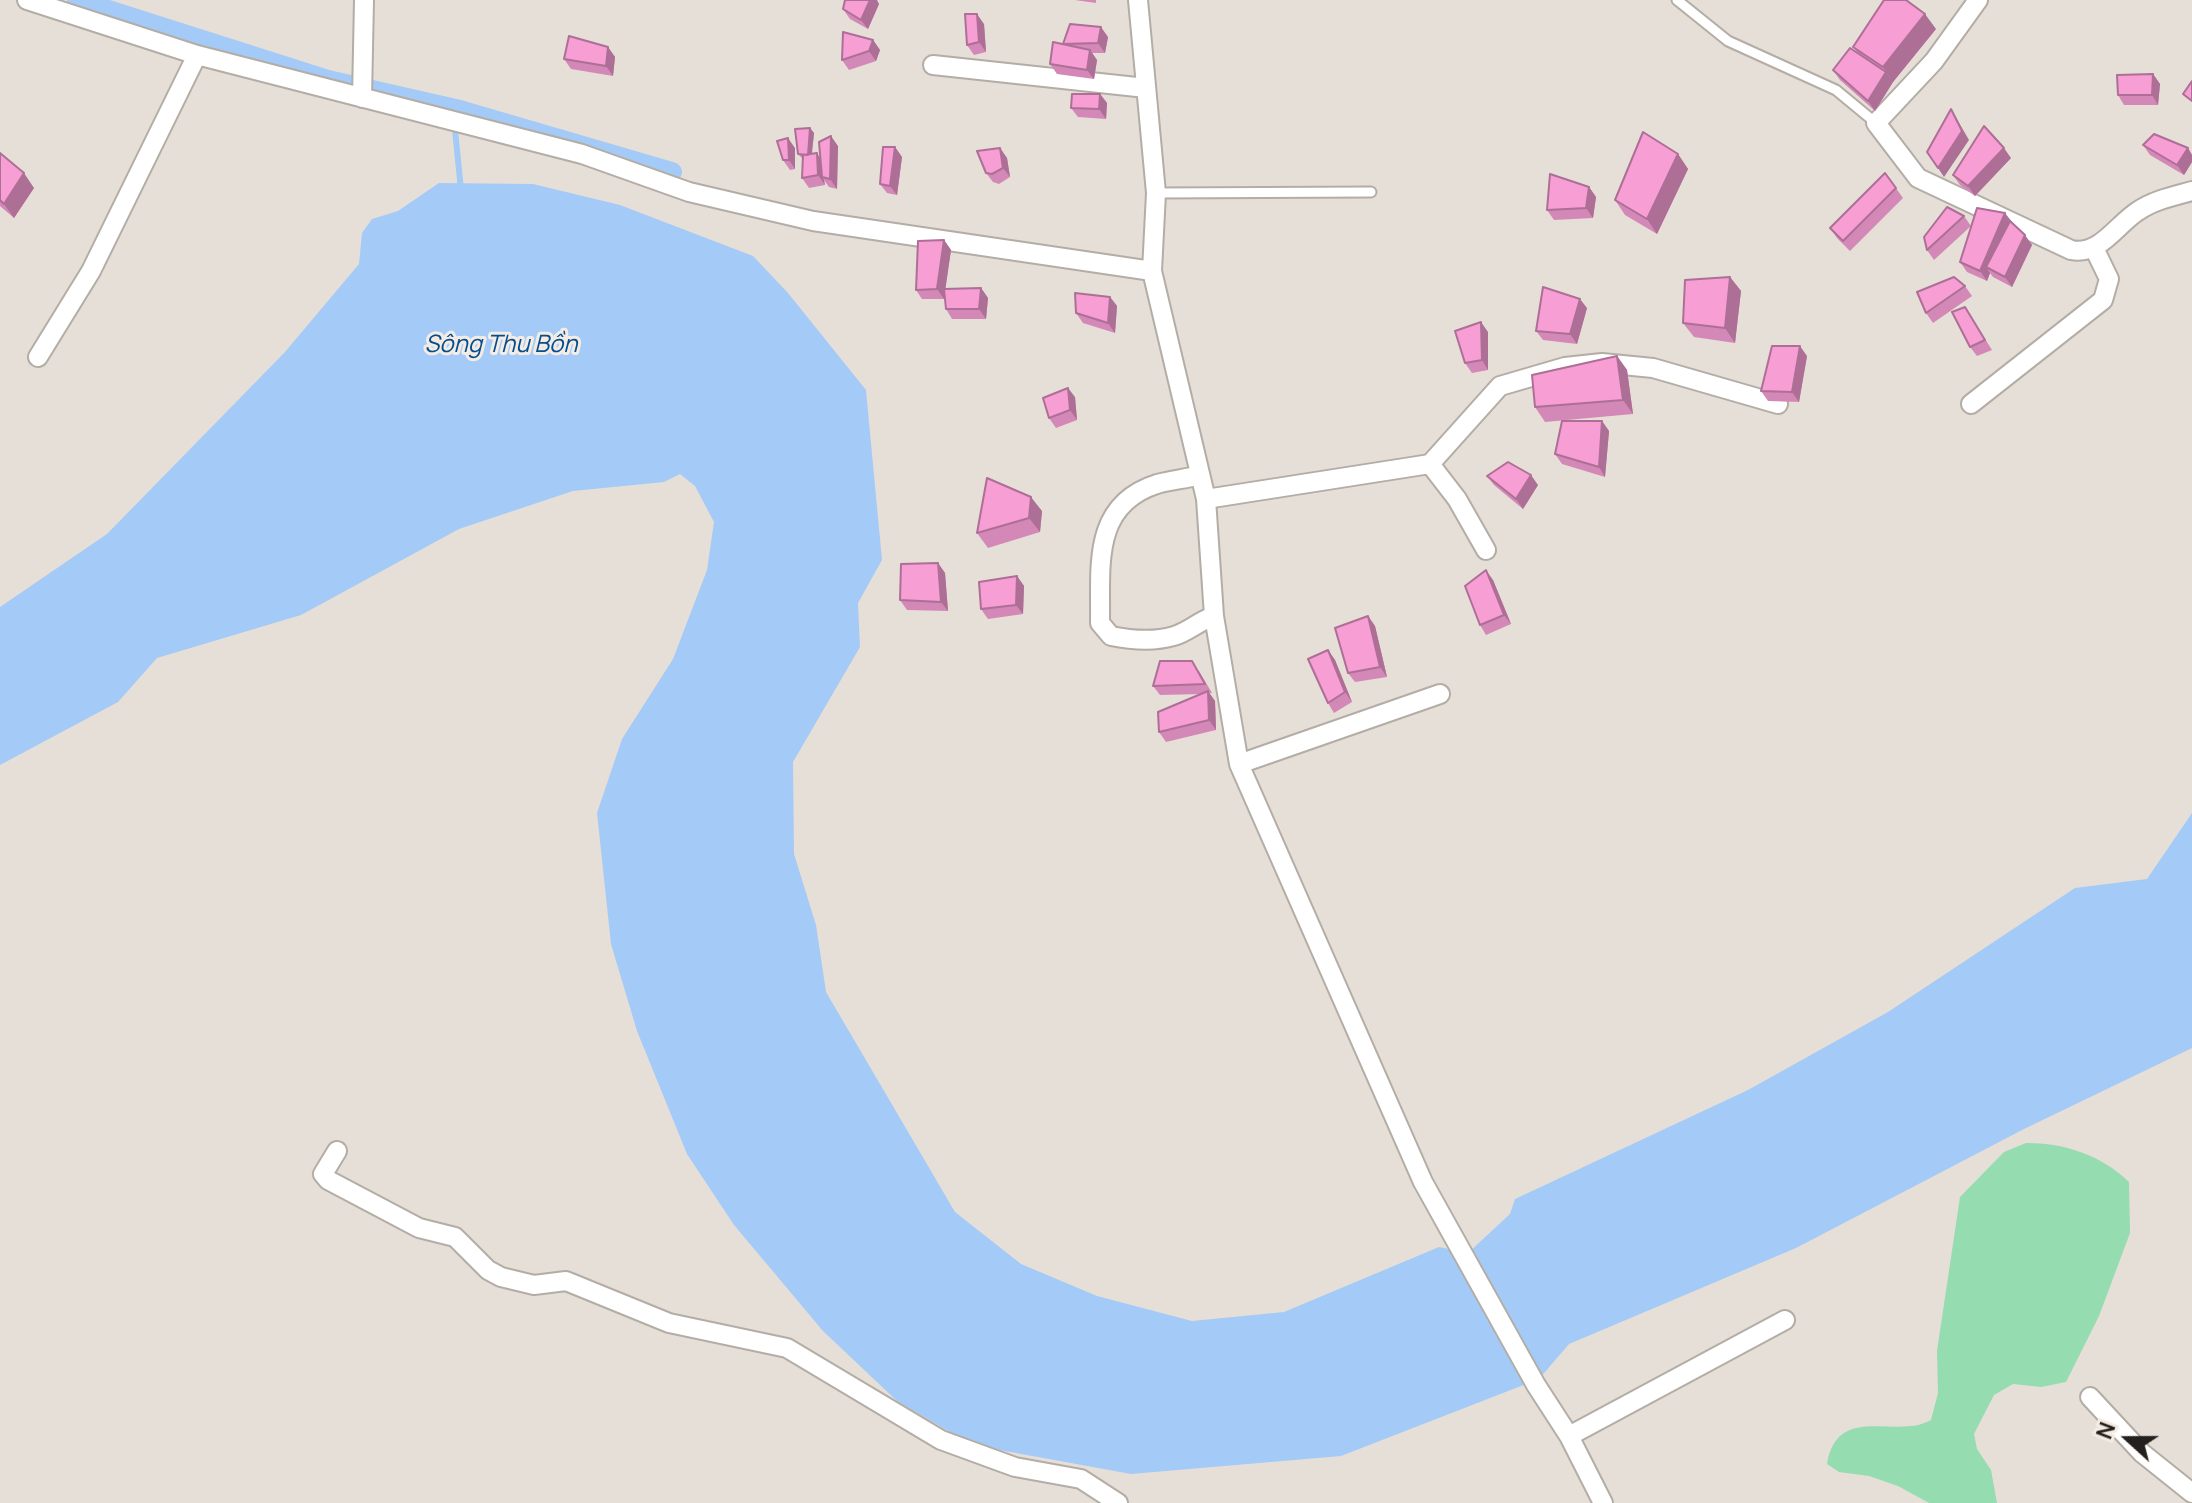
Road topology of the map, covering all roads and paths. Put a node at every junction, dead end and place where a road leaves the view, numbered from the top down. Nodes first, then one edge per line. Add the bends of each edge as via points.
1 (27, 0) edge
2 (364, 0) edge
3 (1138, 0) edge
4 (1677, 0) edge
5 (1978, 0) edge
6 (197, 55) junction
7 (933, 65) dead end
8 (1146, 88) junction
9 (362, 91) junction
10 (1876, 123) junction
11 (2192, 191) edge
12 (1371, 192) dead end
13 (1156, 193) junction
14 (2094, 248) junction
15 (1152, 271) junction
16 (38, 357) dead end
17 (1778, 404) edge
18 (1971, 404) dead end
19 (1430, 464) junction
20 (1200, 475) junction
21 (1206, 499) junction
22 (1486, 550) dead end
23 (1214, 616) junction
24 (1440, 694) dead end
25 (1239, 764) junction
26 (337, 1151) dead end
27 (1785, 1320) dead end
28 (2090, 1397) dead end
29 (1569, 1436) junction
30 (2192, 1493) edge
31 (1118, 1503) edge
32 (1603, 1503) edge

1 - 6 street
2 - 9 street
3 - 8 street
4 - 10 lane via 1728,41 1836,90
5 - 10 street via 1934,61
6 - 9 street
6 - 16 street via 91,271
7 - 8 street
8 - 13 street
9 - 15 street via 582,154 689,192 813,221
10 - 14 street via 1918,178 2071,250 2083,253
11 - 14 street via 2137,211
12 - 13 lane
13 - 15 street
14 - 18 street via 2109,279 2103,300
15 - 20 street
17 - 19 street via 1653,368 1602,363 1565,367 1500,386
19 - 21 street
19 - 22 street
20 - 21 street
20 - 23 street via 1148,488 1112,514 1103,544 1100,623 1111,636 1147,640 1176,636
21 - 23 street
23 - 25 street
24 - 25 street
25 - 29 street via 1423,1182
26 - 31 street via 323,1174 328,1180 419,1228 455,1237 501,1277 534,1285 566,1281 669,1323 787,1348 941,1440 1001,1463 1081,1479
27 - 29 street
28 - 30 street via 2142,1453
29 - 32 street

